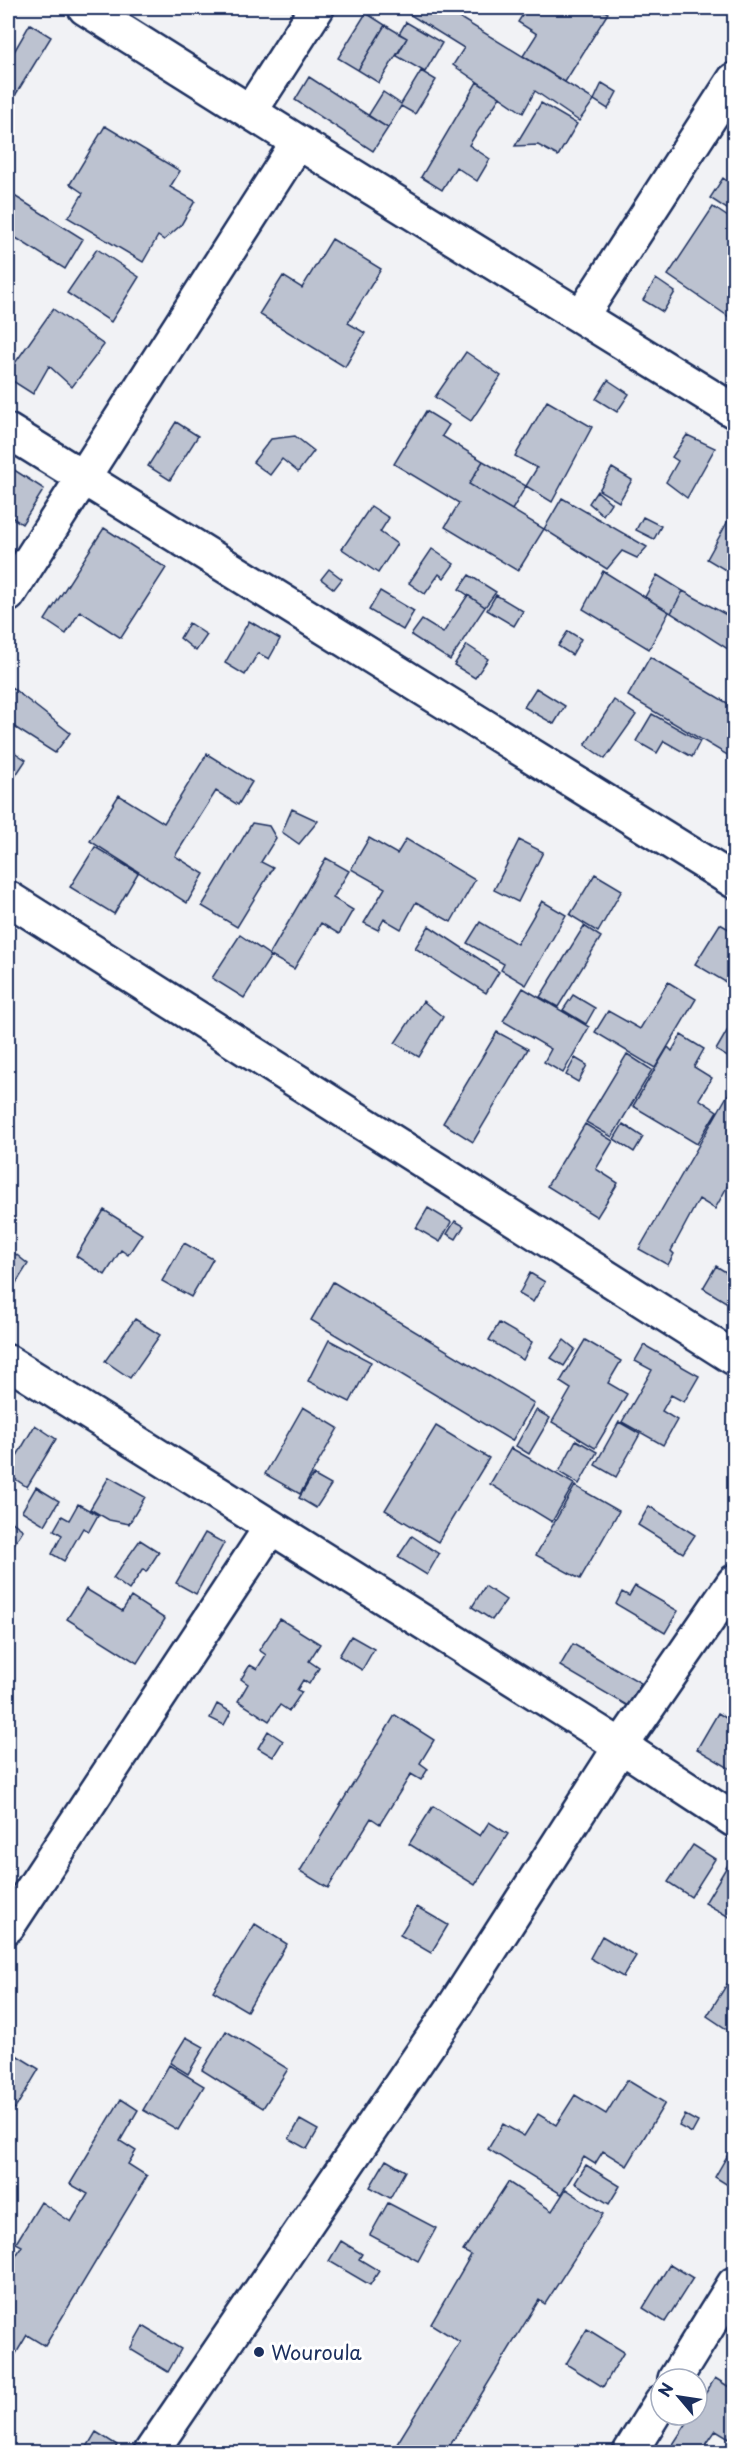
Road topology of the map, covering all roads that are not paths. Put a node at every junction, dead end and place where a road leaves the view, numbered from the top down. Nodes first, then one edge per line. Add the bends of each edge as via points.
1 (85, 8) edge
2 (316, 8) edge
3 (735, 80) edge
4 (250, 111) junction
5 (298, 142) junction
6 (582, 315) junction
7 (735, 411) edge
8 (8, 431) edge
9 (82, 479) junction
10 (8, 595) edge
11 (735, 881) edge
12 (8, 898) edge
13 (735, 1358) edge
14 (8, 1362) edge
15 (271, 1527) junction
16 (735, 1582) edge
17 (621, 1746) junction
18 (735, 1820) edge
19 (8, 1926) edge
20 (735, 2284) edge
21 (683, 2367) edge
22 (649, 2421) edge
23 (151, 2452) edge
24 (630, 2452) edge

1 - 4 street
2 - 4 street
3 - 6 street
4 - 5 street
5 - 6 street
5 - 9 street
6 - 7 street
8 - 9 street
9 - 10 street
9 - 11 street
12 - 13 street
14 - 15 street
15 - 17 street
15 - 19 street
16 - 17 street
17 - 18 street
17 - 23 street via 455,2005
20 - 21 street
22 - 24 street

